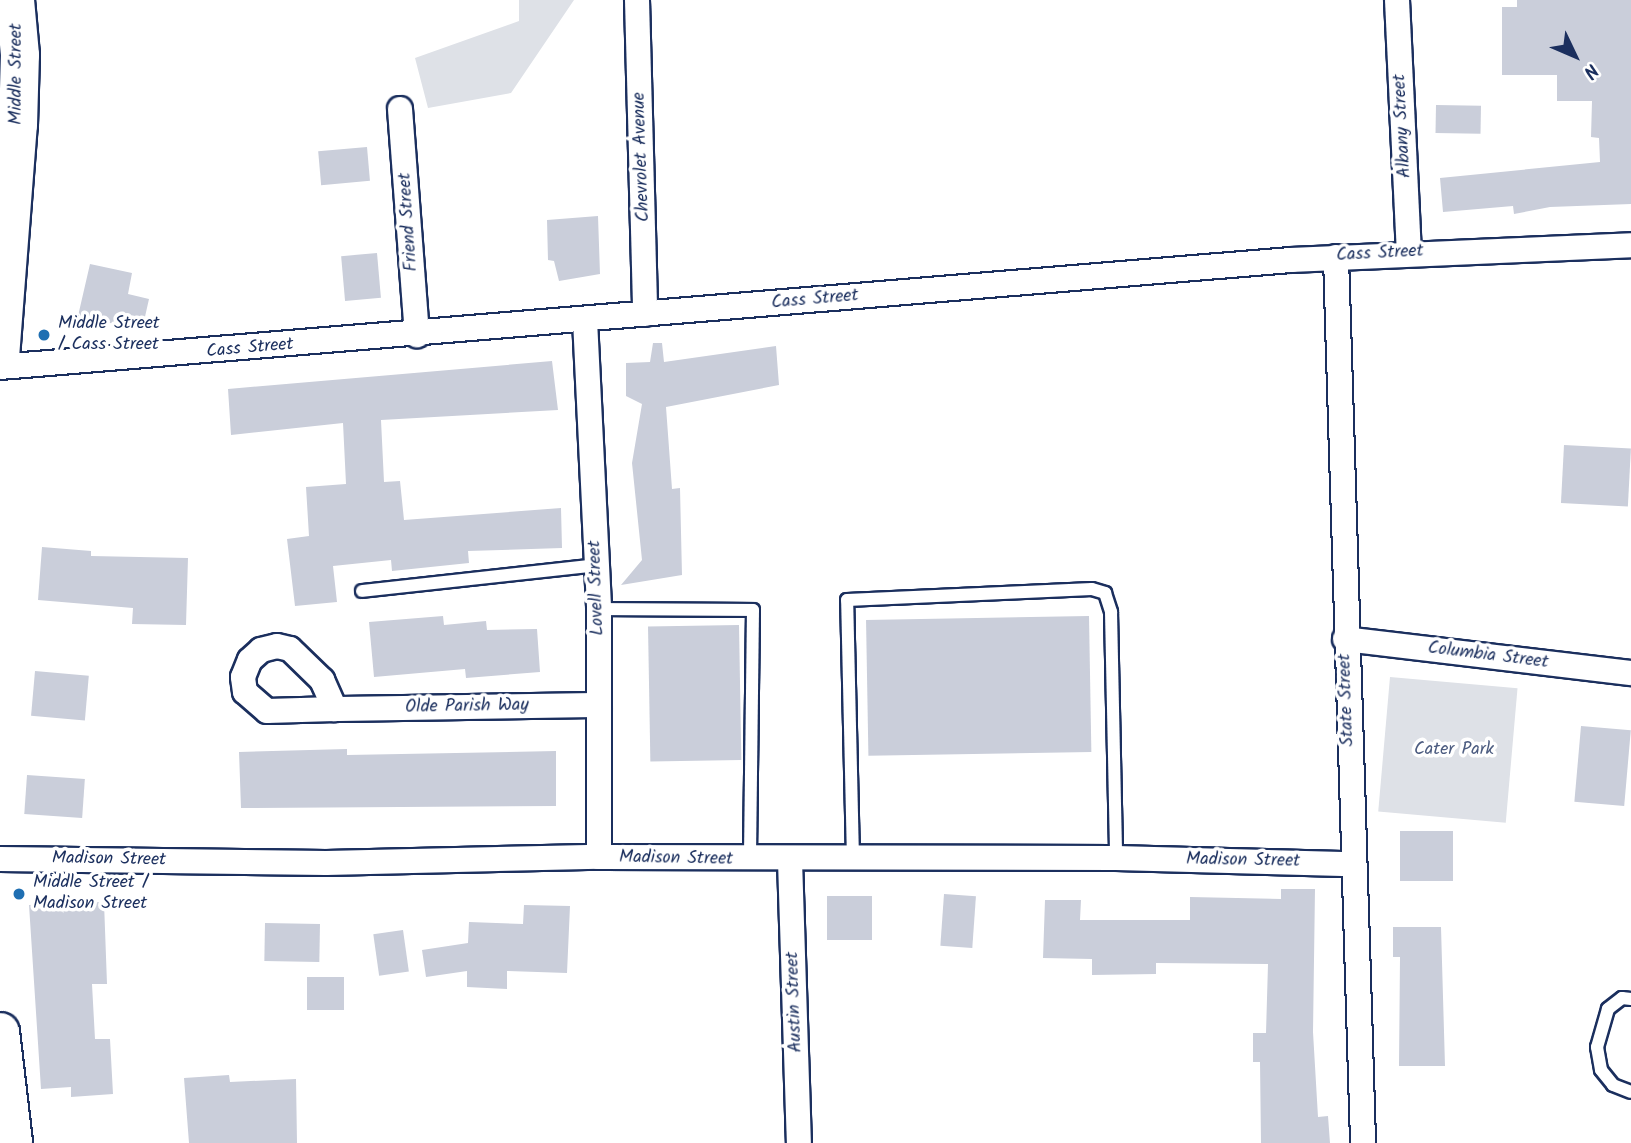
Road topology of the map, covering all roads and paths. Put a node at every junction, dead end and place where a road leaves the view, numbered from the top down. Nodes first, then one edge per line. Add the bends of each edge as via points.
1 (15, 0) edge
2 (637, 0) edge
3 (1397, 0) edge
4 (400, 109) dead end
5 (1631, 245) edge
6 (1409, 253) junction
7 (5, 257) edge
8 (1336, 257) junction
9 (645, 314) junction
10 (585, 320) junction
11 (417, 335) junction
12 (0, 357) edge
13 (0, 367) edge
14 (597, 565) junction
15 (362, 592) dead end
16 (599, 609) junction
17 (1345, 639) junction
18 (1631, 673) edge
19 (599, 705) junction
20 (335, 709) dead end
21 (600, 858) junction
22 (1116, 858) junction
23 (0, 859) edge
24 (853, 859) junction
25 (751, 860) junction
26 (790, 860) junction
27 (1352, 864) junction
28 (1631, 999) edge
29 (0, 1032) edge
30 (1631, 1092) edge
31 (13, 1143) edge
32 (799, 1143) edge
33 (1363, 1143) edge

1 - 7 main road, Middle Street via 20,55
2 - 9 street, Chevrolet Avenue
3 - 6 street, Albany Street
4 - 11 street, Friend Street
5 - 6 street, Cass Street
6 - 8 street, Cass Street
7 - 12 main road, Middle Street
8 - 9 street, Cass Street
8 - 17 street, State Street
9 - 10 street, Cass Street
10 - 11 street, Cass Street
10 - 14 street, Lovell Street
11 - 13 street, Cass Street
14 - 15 lane
14 - 16 street, Lovell Street
16 - 19 street, Lovell Street
16 - 25 lane via 753,610
17 - 18 street, Columbia Street
17 - 27 street, State Street
19 - 20 street, Olde Parish Way
19 - 21 street, Lovell Street
21 - 23 street, Madison Street via 326,863
21 - 25 street, Madison Street
22 - 24 street, Madison Street
22 - 24 lane via 1111,612 1105,593 1092,589 847,600
22 - 27 street, Madison Street
24 - 26 street, Madison Street
25 - 26 street, Madison Street
26 - 32 street, Austin Street
27 - 33 street, State Street
28 - 30 lane via 1622,998 1608,1009 1597,1047 1601,1070 1613,1085
29 - 31 main road

